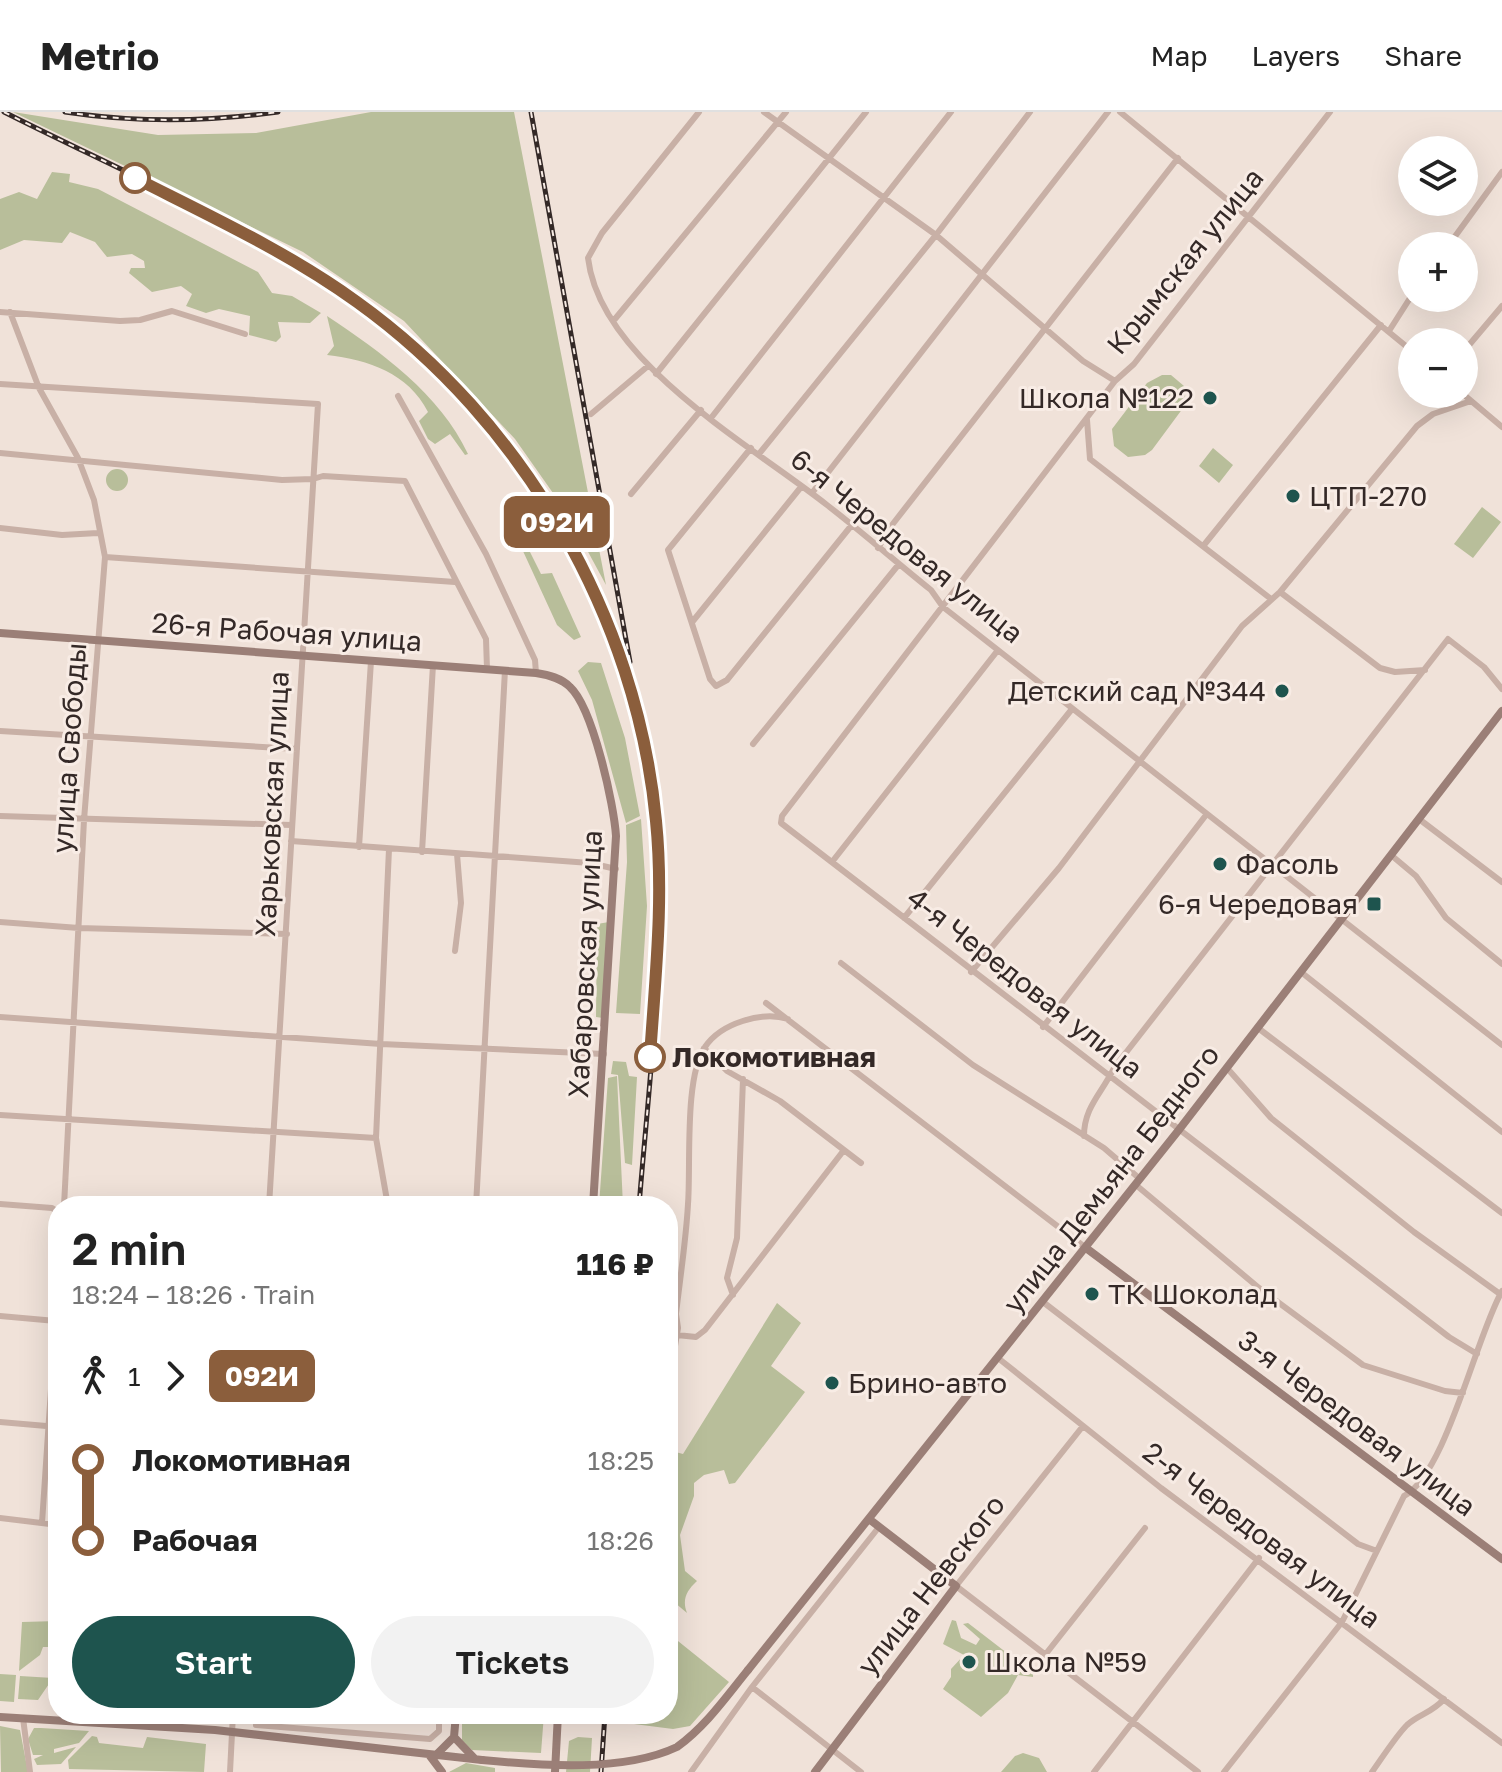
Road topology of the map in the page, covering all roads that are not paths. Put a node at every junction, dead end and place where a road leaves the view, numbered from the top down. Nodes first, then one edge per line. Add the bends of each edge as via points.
1 (699, 112) edge
2 (764, 112) edge
3 (786, 112) edge
4 (866, 112) edge
5 (951, 112) edge
6 (1030, 112) edge
7 (1108, 112) edge
8 (1120, 112) edge
9 (1330, 112) edge
10 (778, 122) junction
11 (1178, 158) junction
12 (831, 160) junction
13 (1502, 172) edge
14 (884, 199) junction
15 (1249, 214) junction
16 (1458, 232) edge
17 (936, 235) junction
18 (984, 273) junction
19 (1502, 306) edge
20 (0, 312) edge
21 (10, 312) junction
22 (1401, 312) edge
23 (615, 319) junction
24 (1381, 325) junction
25 (1045, 329) junction
26 (1389, 331) junction
27 (245, 334) dead end
28 (1478, 334) edge
29 (1398, 339) edge
30 (648, 366) junction
31 (656, 374) junction
32 (1115, 381) junction
33 (0, 384) edge
34 (39, 388) junction
35 (398, 396) dead end
36 (1478, 407) edge
37 (1451, 408) edge
38 (701, 410) junction
39 (591, 414) dead end
40 (711, 418) junction
41 (1087, 420) junction
42 (1502, 427) edge
43 (751, 448) junction
44 (0, 453) edge
45 (759, 454) junction
46 (78, 458) junction
47 (313, 479) junction
48 (801, 487) junction
49 (812, 493) junction
50 (631, 494) dead end
51 (851, 526) junction
52 (0, 528) edge
53 (98, 533) junction
54 (1204, 545) junction
55 (878, 548) junction
56 (105, 557) junction
57 (899, 564) junction
58 (309, 571) junction
59 (455, 582) junction
60 (1280, 592) junction
61 (1271, 599) junction
62 (943, 607) junction
63 (693, 621) junction
64 (0, 633) edge
65 (99, 641) junction
66 (998, 650) junction
67 (303, 656) junction
68 (371, 661) junction
69 (433, 665) junction
70 (487, 669) junction
71 (505, 670) junction
72 (1425, 670) junction
73 (536, 673) junction
74 (568, 685) joint
75 (1502, 689) edge
76 (1072, 709) junction
77 (1502, 711) edge
78 (0, 731) edge
79 (90, 735) junction
80 (753, 744) dead end
81 (297, 749) junction
82 (1140, 763) junction
83 (1206, 815) junction
84 (0, 816) edge
85 (782, 816) joint
86 (1419, 819) junction
87 (84, 820) junction
88 (291, 825) junction
89 (291, 841) junction
90 (359, 847) junction
91 (389, 849) junction
92 (422, 852) junction
93 (457, 854) junction
94 (1391, 855) junction
95 (496, 857) junction
96 (832, 862) junction
97 (1269, 865) junction
98 (616, 869) junction
99 (1502, 882) edge
100 (904, 918) junction
101 (0, 922) edge
102 (1341, 922) junction
103 (79, 928) junction
104 (287, 934) junction
105 (455, 951) dead end
106 (841, 963) dead end
107 (1502, 964) edge
108 (971, 972) junction
109 (1301, 972) junction
110 (766, 1003) dead end
111 (0, 1017) edge
112 (788, 1019) junction
113 (73, 1021) junction
114 (1043, 1027) junction
115 (1258, 1028) junction
116 (279, 1035) junction
117 (381, 1044) junction
118 (1502, 1045) edge
119 (485, 1048) junction
120 (704, 1048) junction
121 (604, 1054) junction
122 (1227, 1068) junction
123 (1110, 1077) junction
124 (743, 1079) junction
125 (0, 1115) edge
126 (69, 1118) junction
127 (1178, 1131) junction
128 (274, 1132) junction
129 (1502, 1132) edge
130 (1084, 1136) junction
131 (376, 1138) junction
132 (844, 1150) junction
133 (861, 1163) dead end
134 (1138, 1182) junction
135 (65, 1196) edge
136 (270, 1196) edge
137 (386, 1196) edge
138 (477, 1196) edge
139 (594, 1196) edge
140 (0, 1204) edge
141 (48, 1208) edge
142 (1502, 1213) edge
143 (1086, 1248) junction
144 (1501, 1293) edge
145 (733, 1295) junction
146 (678, 1296) edge
147 (1043, 1302) junction
148 (0, 1316) edge
149 (48, 1320) edge
150 (678, 1335) edge
151 (1477, 1354) junction
152 (998, 1358) junction
153 (1463, 1393) junction
154 (0, 1422) edge
155 (1083, 1426) junction
156 (48, 1427) joint
157 (1413, 1491) junction
158 (0, 1518) edge
159 (869, 1519) junction
160 (42, 1523) junction
161 (48, 1524) edge
162 (879, 1527) junction
163 (1145, 1528) dead end
164 (1377, 1551) junction
165 (1259, 1558) junction
166 (1502, 1559) edge
167 (956, 1586) junction
168 (1342, 1622) junction
169 (1045, 1655) junction
170 (752, 1687) junction
171 (1444, 1699) junction
172 (0, 1717) edge
173 (23, 1718) junction
174 (48, 1720) edge
175 (1132, 1722) junction
176 (107, 1724) edge
177 (232, 1724) edge
178 (439, 1724) edge
179 (455, 1724) edge
180 (557, 1724) edge
181 (256, 1725) dead end
182 (283, 1727) junction
183 (232, 1733) junction
184 (454, 1737) junction
185 (282, 1739) junction
186 (1502, 1743) edge
187 (832, 1749) junction
188 (426, 1754) junction
189 (436, 1755) junction
190 (458, 1758) junction
191 (479, 1760) junction
192 (30, 1772) edge
193 (230, 1772) edge
194 (442, 1772) edge
195 (555, 1772) edge
196 (691, 1772) edge
197 (815, 1772) edge
198 (861, 1772) edge
199 (1094, 1772) edge
200 (1198, 1772) edge
201 (1224, 1772) edge
202 (1372, 1772) edge

1 - 23 street, 6-я Чередовая улица via 588,258 597,297
2 - 10 street
3 - 10 street
4 - 12 street
5 - 14 street
6 - 17 street
7 - 18 street
8 - 11 street
9 - 15 street, Крымская улица
10 - 12 street
10 - 23 street
11 - 15 street
11 - 25 street
12 - 14 street
12 - 31 street
13 - 16 street
14 - 17 street
14 - 40 street
15 - 24 street
15 - 32 street, Крымская улица via 1134,364
17 - 18 street
17 - 45 street
18 - 25 street
18 - 49 street
19 - 28 street
20 - 21 street
21 - 27 street via 120,321 172,311
21 - 34 street, улица Свободы
22 - 26 street
23 - 30 street, 6-я Чередовая улица
24 - 26 street
24 - 54 street
25 - 32 street
25 - 55 street
26 - 29 street
30 - 31 street, 6-я Чередовая улица
30 - 39 street
31 - 38 street, 6-я Чередовая улица
32 - 41 street, Крымская улица
33 - 34 street
34 - 46 street, улица Свободы
34 - 47 street, Харьковская улица via 318,404
35 - 73 street via 486,554 535,660
36 - 42 street
37 - 60 street via 1417,426
38 - 40 street, 6-я Чередовая улица
38 - 50 street
40 - 43 street, 6-я Чередовая улица
41 - 54 street via 1090,459
41 - 62 street, Крымская улица
43 - 45 street, 6-я Чередовая улица
43 - 63 street via 668,550
44 - 46 street
45 - 48 street, 6-я Чередовая улица
46 - 47 street
46 - 53 street, улица Свободы via 94,500
47 - 58 street, Харьковская улица
47 - 59 street via 405,481
48 - 49 street, 6-я Чередовая улица
48 - 63 street
49 - 51 street, 6-я Чередовая улица
51 - 55 street, 6-я Чередовая улица
51 - 63 street via 727,680 716,686
52 - 53 street
53 - 56 street, улица Свободы
54 - 61 street
55 - 57 street, 6-я Чередовая улица
56 - 58 street
56 - 65 street, улица Свободы
57 - 62 street, 6-я Чередовая улица
57 - 80 street
58 - 59 street
58 - 67 street, Харьковская улица
59 - 70 street via 486,639
60 - 61 street
60 - 72 street via 1380,668
61 - 82 street via 1242,626
62 - 66 street, 6-я Чередовая улица
62 - 85 street, Крымская улица
64 - 65 main road, 26-я Рабочая улица
65 - 67 main road, 26-я Рабочая улица
65 - 79 street, улица Свободы
66 - 76 street, 6-я Чередовая улица
66 - 96 street
67 - 68 main road, 26-я Рабочая улица
67 - 81 street, Харьковская улица
68 - 69 main road, 26-я Рабочая улица
68 - 90 street
69 - 70 main road, 26-я Рабочая улица
69 - 92 street
70 - 71 main road, 26-я Рабочая улица
71 - 73 main road, 26-я Рабочая улица
71 - 95 street
72 - 75 street via 1448,639
72 - 97 street
73 - 74 main road, 26-я Рабочая улица
74 - 98 main road, Хабаровская улица via 587,716 614,810
76 - 82 street, 6-я Чередовая улица
76 - 100 street
77 - 86 main road, улица Демьяна Бедного
78 - 79 street
79 - 81 street
79 - 87 street, улица Свободы
81 - 88 street, Харьковская улица
82 - 83 street, 6-я Чередовая улица
82 - 108 street
83 - 97 street, 6-я Чередовая улица
83 - 114 street
84 - 87 street
85 - 96 street, 4-я Чередовая улица via 786,829
86 - 94 main road, улица Демьяна Бедного
86 - 99 street
87 - 88 street
87 - 103 street, улица Свободы
88 - 89 street, Харьковская улица
89 - 90 street
89 - 104 street, Харьковская улица
90 - 91 street
91 - 92 street
91 - 117 street
92 - 93 street
93 - 95 street
93 - 105 street via 461,903
94 - 102 main road, улица Демьяна Бедного
94 - 107 street via 1416,876 1446,918
95 - 98 street
95 - 119 street
96 - 100 street, 4-я Чередовая улица
97 - 102 street, 6-я Чередовая улица
97 - 123 street
98 - 121 main road, Хабаровская улица
100 - 108 street, 4-я Чередовая улица
101 - 103 street
102 - 109 main road, улица Демьяна Бедного
102 - 118 street, 6-я Чередовая улица
103 - 104 street
103 - 113 street, улица Свободы
104 - 116 street, Харьковская улица
106 - 130 street via 973,1065
108 - 114 street, 4-я Чередовая улица
109 - 115 main road, улица Демьяна Бедного
109 - 129 street
110 - 112 street, 3-я Чередовая улица
111 - 113 street
112 - 120 street via 752,1018
112 - 143 street, 3-я Чередовая улица
113 - 116 street
113 - 126 street, улица Свободы
114 - 123 street, 4-я Чередовая улица
115 - 122 main road, улица Демьяна Бедного
115 - 142 street
116 - 117 street
116 - 128 street, Харьковская улица
117 - 119 street
117 - 131 street
119 - 121 street
119 - 138 street
120 - 124 street
120 - 146 street via 694,1081
121 - 139 main road, Хабаровская улица
122 - 127 main road, улица Демьяна Бедного
122 - 144 street via 1271,1118 1414,1232
123 - 127 street, 4-я Чередовая улица
123 - 130 street via 1090,1105
124 - 132 street
124 - 145 street via 737,1238 727,1278
125 - 126 street
126 - 128 street
126 - 135 street, улица Свободы
127 - 134 main road, улица Демьяна Бедного
127 - 151 street, 4-я Чередовая улица
128 - 131 street
128 - 136 street, Харьковская улица
130 - 134 street
131 - 137 street
132 - 133 street
132 - 145 street
134 - 143 main road, улица Демьяна Бедного
134 - 153 street via 1259,1288 1363,1365
140 - 141 street
143 - 147 main road, улица Демьяна Бедного
143 - 157 main road, 3-я Чередовая улица
144 - 151 street
145 - 150 street via 696,1337
147 - 152 main road, улица Демьяна Бедного
147 - 164 street via 1358,1544
148 - 149 street
151 - 153 street
152 - 155 street, 2-я Чередовая улица
152 - 159 main road, улица Демьяна Бедного
153 - 157 street
154 - 156 street
155 - 165 street, 2-я Чередовая улица
155 - 167 street, улица Невского
156 - 160 street
157 - 164 street via 1404,1496
157 - 166 main road, 3-я Чередовая улица
158 - 160 street
159 - 162 main road
159 - 191 main road, улица Демьяна Бедного, bridge via 748,1670 675,1749 646,1762 594,1769
160 - 161 street
162 - 167 main road
162 - 170 street
163 - 169 street
164 - 168 street
165 - 168 street, 2-я Чередовая улица
165 - 175 street
167 - 169 street
167 - 187 main road, улица Невского
168 - 171 street, 2-я Чередовая улица
168 - 201 street
169 - 175 street
170 - 187 street
170 - 196 street
171 - 186 street, 2-я Чередовая улица
171 - 202 street via 1433,1713 1405,1727
172 - 173 main road, улица Демьяна Бедного
173 - 174 main road, улица Демьяна Бедного
173 - 192 street
175 - 199 street
175 - 200 street
176 - 183 main road, улица Демьяна Бедного
177 - 183 street
178 - 182 street via 430,1739
179 - 184 main road
180 - 195 main road
181 - 182 street
182 - 185 street
183 - 185 main road, улица Демьяна Бедного
183 - 193 street
184 - 189 main road
184 - 191 main road
185 - 188 main road, улица Демьяна Бедного
187 - 197 main road, улица Невского
187 - 198 street
188 - 189 main road, улица Демьяна Бедного
188 - 194 main road
189 - 190 main road, улица Демьяна Бедного
190 - 191 main road, улица Демьяна Бедного
190 - 194 main road

